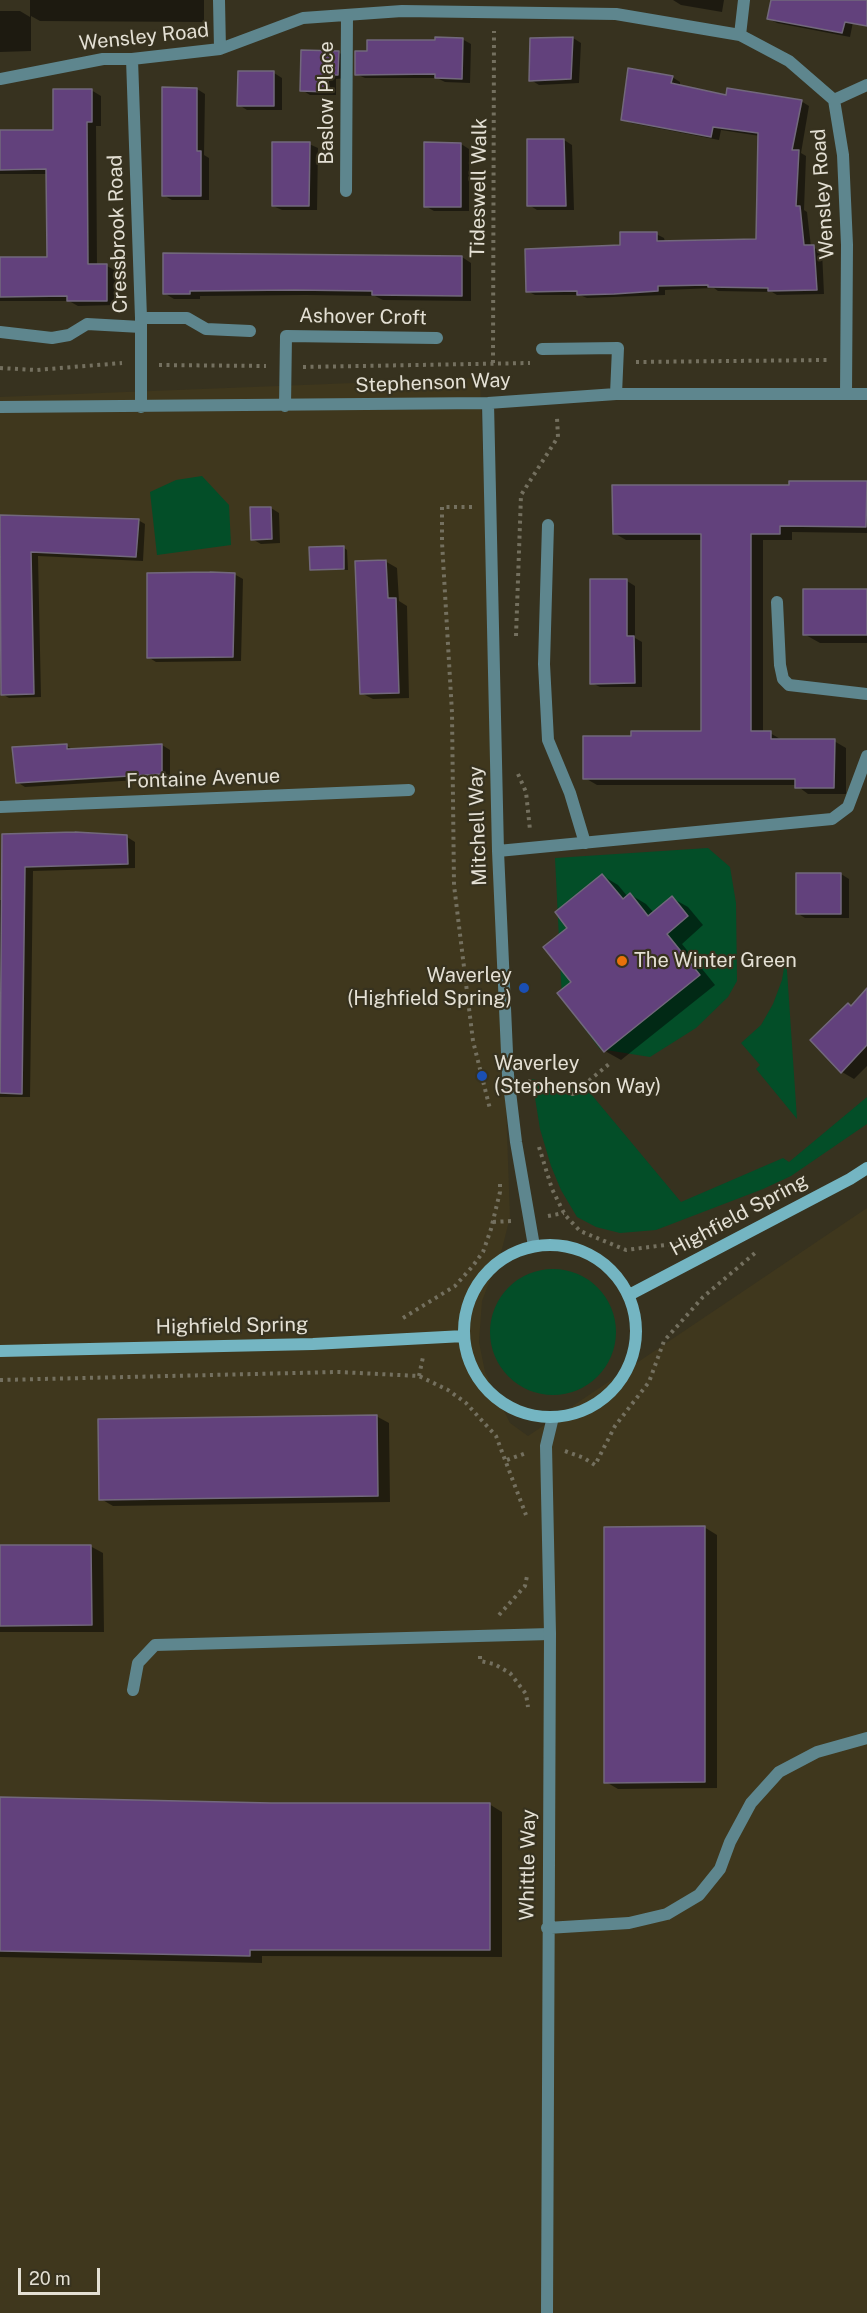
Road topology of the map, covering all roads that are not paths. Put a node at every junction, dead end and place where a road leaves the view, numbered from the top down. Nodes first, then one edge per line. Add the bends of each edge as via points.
1 (219, 0) edge
2 (744, 0) edge
3 (468, 5) edge
4 (347, 15) junction
5 (740, 35) junction
6 (220, 49) junction
7 (132, 59) junction
8 (0, 79) edge
9 (867, 85) edge
10 (834, 100) junction
11 (346, 191) dead end
12 (141, 322) junction
13 (250, 331) dead end
14 (0, 332) edge
15 (437, 338) dead end
16 (542, 349) dead end
17 (616, 394) junction
18 (846, 394) junction
19 (867, 394) edge
20 (488, 403) junction
21 (285, 406) junction
22 (0, 407) edge
23 (141, 407) junction
24 (548, 525) dead end
25 (777, 602) dead end
26 (867, 694) edge
27 (867, 756) edge
28 (409, 790) dead end
29 (0, 807) edge
30 (585, 843) junction
31 (498, 852) junction
32 (867, 1168) edge
33 (534, 1246) junction
34 (629, 1295) junction
35 (464, 1336) junction
36 (0, 1351) edge
37 (553, 1418) junction
38 (550, 1634) junction
39 (133, 1690) dead end
40 (867, 1738) edge
41 (547, 1928) junction
42 (547, 2313) edge

1 - 6 street
2 - 5 street
3 - 4 street, Wensley Road
3 - 5 street, Wensley Road via 494,12 616,14
4 - 6 street, Wensley Road via 303,18
4 - 11 street, Baslow Place
5 - 10 street, Wensley Road via 789,61
6 - 7 street, Wensley Road
7 - 8 street, Wensley Road via 103,59
7 - 12 street, Cressbrook Road
9 - 10 street
10 - 18 street, Wensley Road via 843,156 847,245
12 - 13 street via 187,318 206,329
12 - 14 street via 87,324 69,335 52,338
12 - 23 street, Cressbrook Road
15 - 21 street, Ashover Croft via 286,336
16 - 17 street via 618,348
17 - 18 street, Stephenson Way
17 - 20 street, Stephenson Way
18 - 19 street, Stephenson Way
20 - 21 street, Stephenson Way
20 - 31 street, Mitchell Way
21 - 23 street, Stephenson Way
22 - 23 street, Stephenson Way
24 - 30 street via 544,664 548,740
25 - 26 street via 780,665 789,686
27 - 30 street via 848,807 832,819
28 - 29 street, Fontaine Avenue
30 - 31 street
31 - 33 street, Mitchell Way via 508,1075
32 - 34 main road, Highfield Spring
33 - 34 main road via 561,1245 587,1252 609,1267
33 - 35 main road via 507,1256 485,1274 470,1299
34 - 37 main road via 637,1341 629,1368 613,1392 590,1409
35 - 36 main road, Highfield Spring via 313,1344
35 - 37 main road via 468,1359 481,1383 503,1404 532,1416
37 - 38 street, Whittle Way via 546,1446
38 - 39 street via 155,1645 138,1662
38 - 41 street, Whittle Way
40 - 41 street via 817,1752 779,1772 751,1803 720,1869 691,1900 667,1914 628,1923
41 - 42 street, Whittle Way

